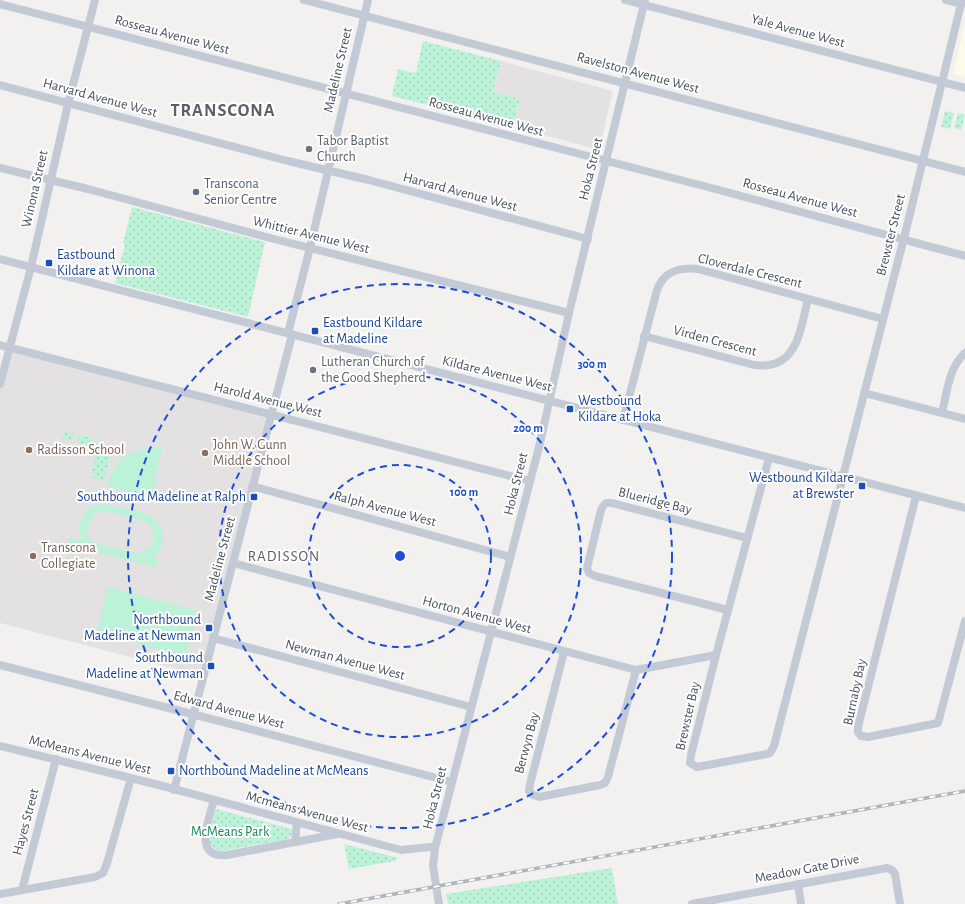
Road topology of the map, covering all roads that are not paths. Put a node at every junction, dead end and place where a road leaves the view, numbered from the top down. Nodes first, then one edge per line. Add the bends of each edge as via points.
1 (95, 0) edge
2 (304, 0) edge
3 (368, 0) edge
4 (625, 0) edge
5 (946, 0) edge
6 (644, 2) edge
7 (961, 2) edge
8 (0, 4) edge
9 (364, 15) junction
10 (88, 27) junction
11 (942, 82) junction
12 (625, 83) junction
13 (0, 85) edge
14 (965, 88) edge
15 (346, 94) junction
16 (68, 104) junction
17 (606, 161) junction
18 (923, 161) junction
19 (0, 168) edge
20 (327, 171) junction
21 (965, 172) edge
22 (50, 180) junction
23 (588, 239) junction
24 (904, 240) junction
25 (310, 248) junction
26 (965, 256) edge
27 (0, 259) edge
28 (31, 267) junction
29 (808, 299) junction
30 (569, 313) junction
31 (883, 319) junction
32 (290, 334) junction
33 (644, 336) junction
34 (0, 345) edge
35 (10, 347) junction
36 (965, 353) edge
37 (0, 384) edge
38 (864, 393) junction
39 (550, 401) junction
40 (942, 413) junction
41 (271, 414) junction
42 (965, 419) edge
43 (623, 420) junction
44 (769, 458) junction
45 (842, 476) junction
46 (530, 481) junction
47 (252, 486) junction
48 (916, 496) junction
49 (965, 508) edge
50 (747, 538) junction
51 (510, 557) junction
52 (233, 563) junction
53 (728, 610) junction
54 (965, 621) edge
55 (491, 632) junction
56 (213, 638) junction
57 (564, 652) junction
58 (716, 655) junction
59 (0, 665) edge
60 (636, 670) junction
61 (471, 707) junction
62 (192, 714) junction
63 (0, 746) edge
64 (56, 760) junction
65 (131, 778) junction
66 (452, 782) junction
67 (174, 790) junction
68 (214, 800) junction
69 (297, 823) junction
70 (339, 834) junction
71 (295, 842) junction
72 (435, 848) junction
73 (798, 884) junction
74 (22, 890) junction
75 (0, 894) edge
76 (727, 901) edge
77 (439, 904) edge
78 (692, 904) edge
79 (801, 904) edge
80 (900, 904) edge

1 - 10 street, Winona Street
2 - 9 street, Ravelston Avenue West
3 - 9 street, Madeline Street
4 - 6 street, Yale Avenue West
5 - 7 street
6 - 11 street, Yale Avenue West
6 - 12 street, Hoka Street
7 - 11 street, Brewster Street
8 - 10 street, Rosseau Avenue West
9 - 12 street, Ravelston Avenue West
9 - 15 street, Madeline Street
10 - 15 street, Rosseau Avenue West
10 - 16 street, Winona Street
11 - 14 street, Yale Avenue West
11 - 18 street, Brewster Street
12 - 17 street, Hoka Street
12 - 18 street, Ravelston Avenue West
13 - 16 street, Harvard Avenue West
15 - 17 street, Rosseau Avenue West
15 - 20 street, Madeline Street
16 - 20 street, Harvard Avenue West
16 - 22 street, Winona Street
17 - 23 street, Hoka Street
17 - 24 street, Rosseau Avenue West
18 - 21 street, Ravelston Avenue West
18 - 24 street, Brewster Street
19 - 22 street, Whittier Avenue West
20 - 23 street, Harvard Avenue West
20 - 25 street, Madeline Street
22 - 25 street, Whittier Avenue West
22 - 28 street, Winona Street
23 - 30 street, Hoka Street
24 - 26 street, Rosseau Avenue West
24 - 31 street, Brewster Street
25 - 30 street, Whittier Avenue West
25 - 32 street, Madeline Street
27 - 28 street, Kildare Avenue West
28 - 32 street, Kildare Avenue West
28 - 35 street, Winona Street
29 - 31 street, Cloverdale Crescent
29 - 33 street, Virden Crescent via 794,347 785,359 776,365 754,365
29 - 33 street, Cloverdale Crescent via 684,268 664,277 660,283
30 - 39 street, Hoka Street
31 - 38 street, Brewster Street
32 - 39 street, Kildare Avenue West
32 - 41 street, Madeline Street
33 - 43 street, Cloverdale Crescent
34 - 35 street, Harold Avenue West
35 - 37 street, Winona Street
35 - 41 street, Harold Avenue West
36 - 40 street via 957,360 953,369
38 - 40 street
38 - 45 street, Brewster Street
39 - 43 street, Kildare Avenue West
39 - 46 street, Hoka Street
40 - 42 street
41 - 46 street, Harold Avenue West
41 - 47 street, Madeline Street
43 - 44 street, Kildare Avenue West
44 - 45 street, Kildare Avenue West
44 - 50 street, Brewster Bay
45 - 48 street, Kildare Avenue West
45 - 58 street, Brewster Bay via 774,746 770,753 696,767 690,763 691,755
46 - 51 street, Hoka Street
47 - 51 street, Ralph Avenue West
47 - 52 street, Madeline Street
48 - 49 street, Kildare Avenue West
48 - 54 street, Burnaby Bay via 858,728 862,736 938,723
50 - 53 street, Brewster Bay
50 - 53 street, Blueridge Bay via 612,503 603,504 601,510 588,563 588,573
51 - 55 street, Hoka Street
52 - 55 street, Horton Avenue West
52 - 56 street, Madeline Street
53 - 58 street, Brewster Bay
55 - 57 street, Horton Avenue West
55 - 61 street, Hoka Street
56 - 61 street, Newman Avenue West
56 - 62 street, Madeline Street
57 - 60 street, Horton Avenue West
57 - 60 street, Berwyn Bay via 530,784 529,791 533,795 605,783
58 - 60 street, Horton Avenue West
59 - 62 street, Edward Avenue West
61 - 66 street, Hoka Street
62 - 66 street, Edward Avenue West
62 - 67 street, Madeline Street
63 - 64 street, McMeans Avenue West
64 - 65 street, McMeans Avenue West
64 - 74 street, Hayes Street
65 - 67 street, McMeans Avenue West
65 - 74 street via 102,873 95,877
66 - 72 street, Hoka Street
67 - 68 street, Mcmeans Avenue West
68 - 69 street, Mcmeans Avenue West
68 - 71 street via 204,841 214,854 227,855
69 - 70 street, Mcmeans Avenue West
69 - 71 street
70 - 71 street
70 - 72 street, Mcmeans Avenue West via 401,850
72 - 77 street, Hoka Street via 433,866
73 - 76 street, Meadow Gate Drive
73 - 79 street
73 - 80 street, Meadow Gate Drive via 887,868 895,874
74 - 75 street
76 - 78 street, Meadow Gate Drive

